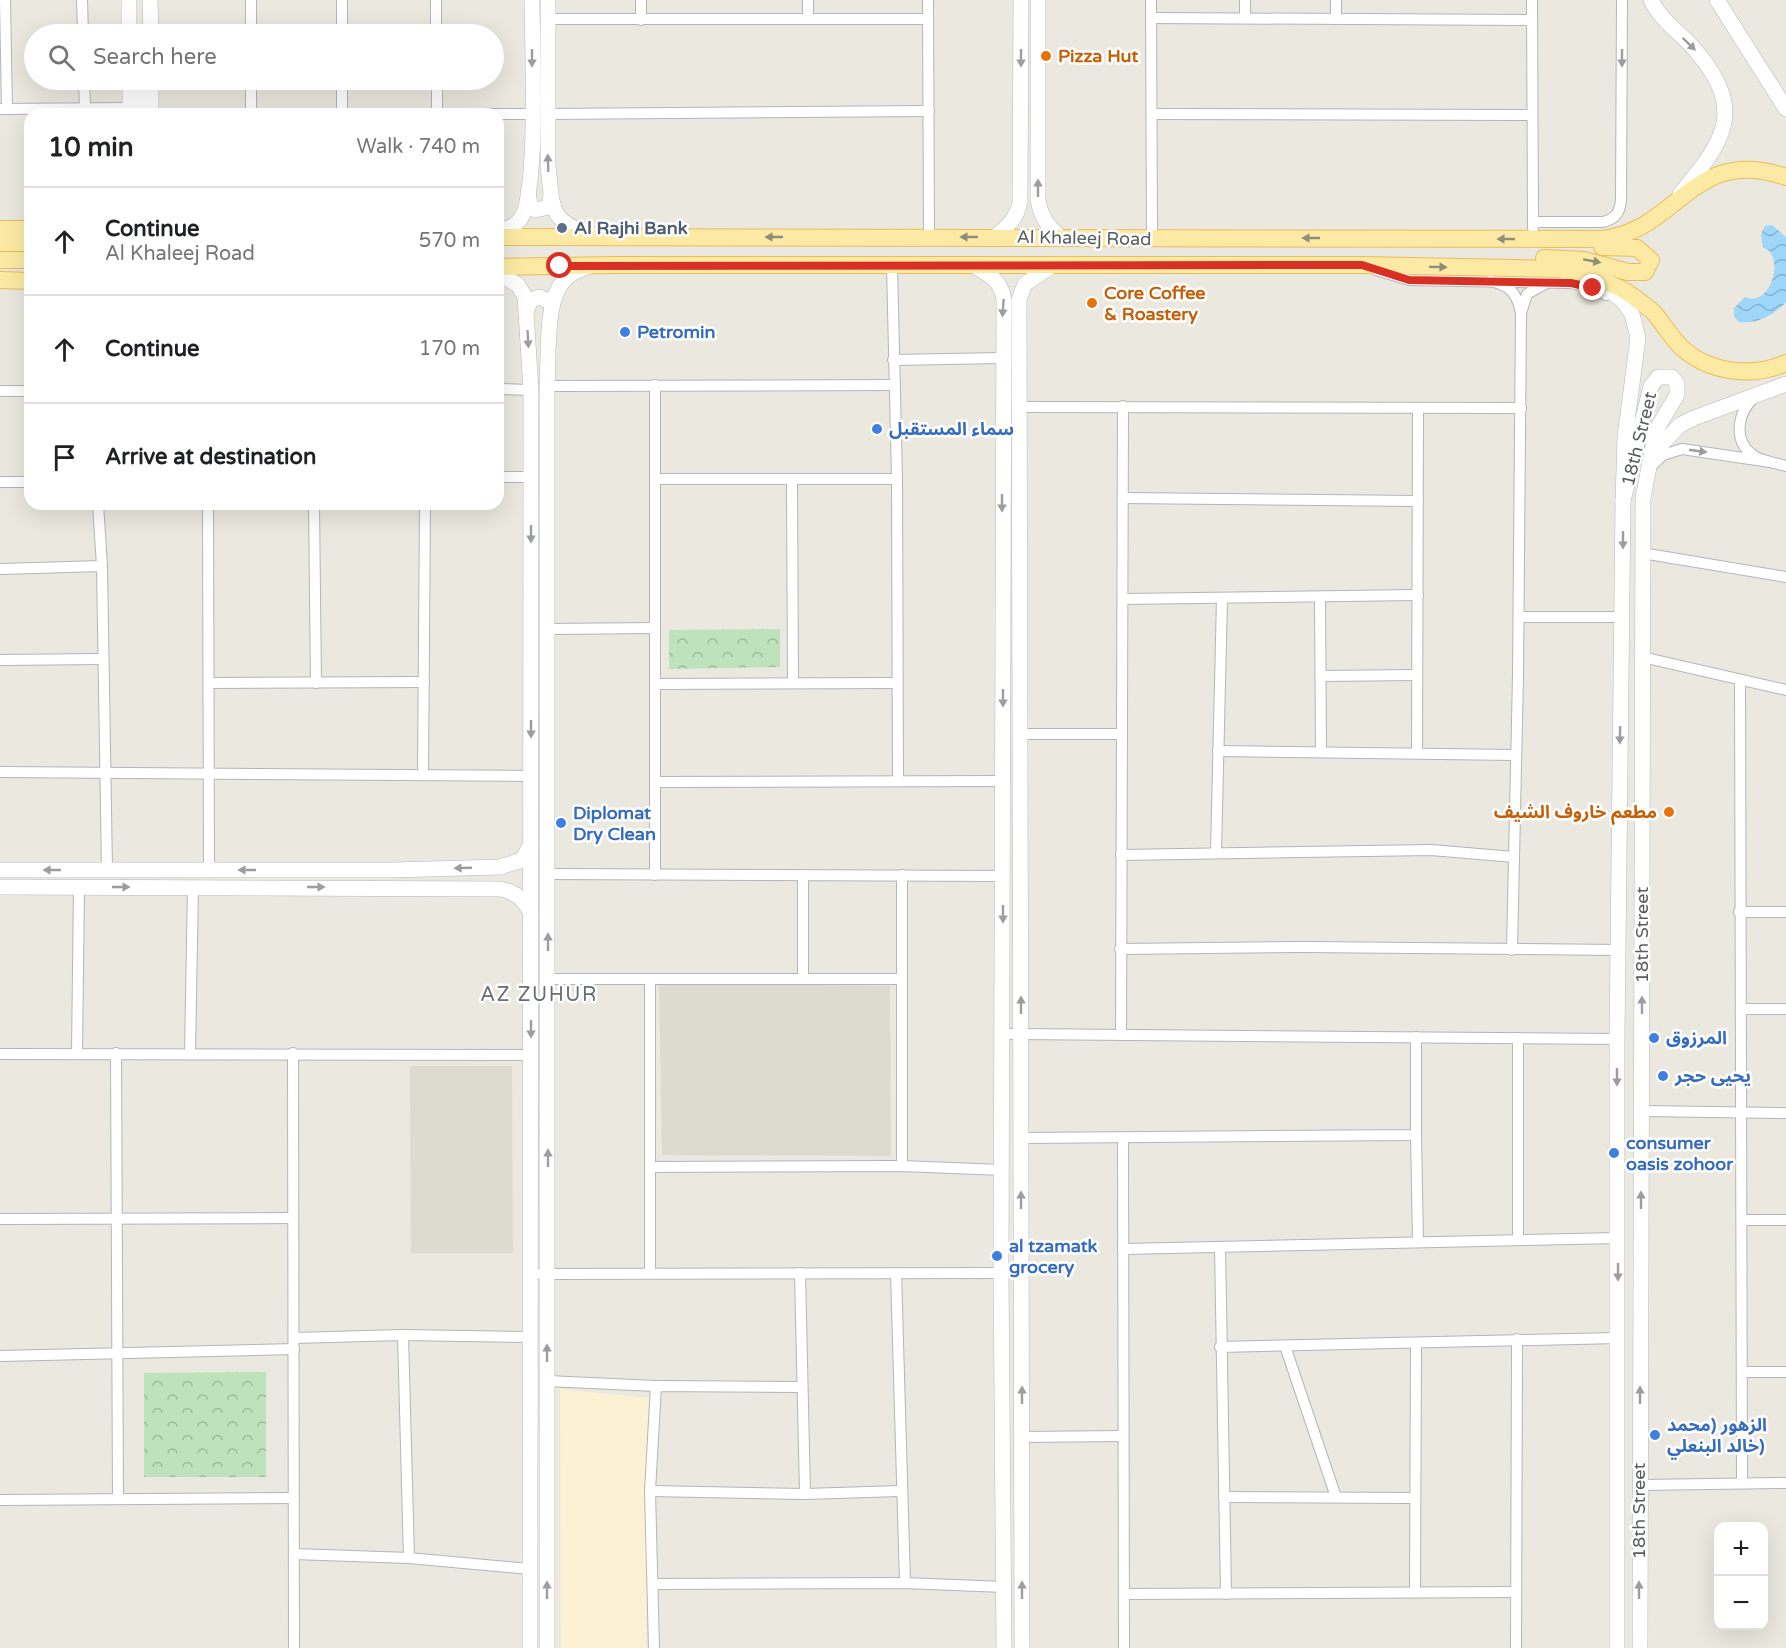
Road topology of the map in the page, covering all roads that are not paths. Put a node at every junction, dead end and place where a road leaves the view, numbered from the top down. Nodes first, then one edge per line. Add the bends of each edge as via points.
1 (5, 0) edge
2 (82, 0) edge
3 (129, 0) edge
4 (150, 0) edge
5 (251, 0) edge
6 (342, 0) edge
7 (436, 0) edge
8 (532, 0) edge
9 (548, 0) edge
10 (641, 0) edge
11 (808, 0) edge
12 (928, 0) edge
13 (1021, 0) edge
14 (1038, 0) edge
15 (1151, 0) edge
16 (1245, 0) edge
17 (1336, 0) edge
18 (1532, 0) edge
19 (1622, 0) edge
20 (1651, 0) edge
21 (1717, 0) edge
22 (1152, 18) junction
23 (1245, 18) junction
24 (548, 19) junction
25 (808, 19) junction
26 (928, 19) junction
27 (1336, 19) junction
28 (640, 20) junction
29 (1532, 20) junction
30 (83, 24) edge
31 (129, 24) edge
32 (151, 24) edge
33 (251, 24) edge
34 (342, 24) edge
35 (436, 24) edge
36 (84, 90) edge
37 (129, 90) edge
38 (136, 90) edge
39 (150, 90) edge
40 (251, 90) edge
41 (342, 90) edge
42 (436, 90) edge
43 (85, 108) edge
44 (130, 108) edge
45 (141, 108) edge
46 (149, 108) edge
47 (251, 108) edge
48 (342, 108) edge
49 (437, 108) edge
50 (4, 109) edge
51 (24, 109) edge
52 (1786, 109) edge
53 (929, 111) junction
54 (504, 114) edge
55 (532, 114) junction
56 (548, 114) junction
57 (1152, 114) junction
58 (1532, 115) junction
59 (1786, 177) edge
60 (551, 191) junction
61 (528, 192) junction
62 (1669, 207) junction
63 (0, 229) edge
64 (24, 229) edge
65 (504, 229) edge
66 (1533, 230) junction
67 (597, 237) junction
68 (929, 237) junction
69 (995, 237) junction
70 (1061, 238) junction
71 (504, 239) edge
72 (1152, 239) junction
73 (0, 243) edge
74 (24, 243) edge
75 (504, 259) edge
76 (0, 260) edge
77 (24, 260) edge
78 (591, 265) junction
79 (973, 265) junction
80 (1362, 265) junction
81 (560, 266) junction
82 (892, 266) junction
83 (1051, 266) junction
84 (504, 267) edge
85 (1472, 267) junction
86 (1586, 275) junction
87 (504, 277) edge
88 (0, 280) edge
89 (24, 281) edge
90 (1490, 281) junction
91 (1548, 283) junction
92 (552, 308) junction
93 (527, 309) junction
94 (1521, 313) junction
95 (1002, 336) junction
96 (1019, 346) junction
97 (1002, 358) junction
98 (893, 360) junction
99 (1786, 363) edge
100 (1786, 384) edge
101 (655, 385) junction
102 (895, 385) junction
103 (547, 386) junction
104 (504, 389) edge
105 (531, 390) junction
106 (0, 391) edge
107 (24, 391) edge
108 (1759, 394) junction
109 (1123, 406) junction
110 (1019, 407) junction
111 (1418, 408) junction
112 (1521, 408) junction
113 (1770, 462) junction
114 (1647, 464) junction
115 (1786, 466) edge
116 (504, 477) edge
117 (531, 477) junction
118 (656, 479) junction
119 (792, 479) junction
120 (897, 479) junction
121 (0, 482) edge
122 (24, 482) edge
123 (1123, 498) junction
124 (1418, 501) junction
125 (1623, 501) junction
126 (98, 510) edge
127 (208, 510) edge
128 (314, 510) edge
129 (425, 510) edge
130 (1642, 553) junction
131 (102, 566) junction
132 (0, 568) edge
133 (1786, 577) edge
134 (1418, 595) junction
135 (1320, 597) junction
136 (1222, 598) junction
137 (1123, 599) junction
138 (1519, 617) junction
139 (1622, 617) junction
140 (654, 628) junction
141 (548, 629) junction
142 (1642, 657) junction
143 (103, 659) junction
144 (0, 660) edge
145 (1417, 675) junction
146 (1321, 676) junction
147 (1740, 680) junction
148 (424, 682) junction
149 (209, 683) junction
150 (316, 683) junction
151 (793, 683) junction
152 (897, 683) junction
153 (655, 684) junction
154 (1786, 690) edge
155 (1020, 734) junction
156 (1122, 734) junction
157 (1642, 735) junction
158 (1218, 751) junction
159 (1321, 752) junction
160 (1417, 753) junction
161 (1516, 755) junction
162 (0, 772) edge
163 (104, 773) junction
164 (208, 773) junction
165 (423, 774) junction
166 (531, 776) junction
167 (898, 781) junction
168 (1003, 781) junction
169 (655, 782) junction
170 (548, 842) junction
171 (531, 844) junction
172 (1216, 853) junction
173 (1121, 855) junction
174 (1514, 857) junction
175 (500, 867) junction
176 (0, 870) edge
177 (107, 870) junction
178 (209, 870) junction
179 (548, 874) junction
180 (655, 875) junction
181 (803, 875) junction
182 (902, 875) junction
183 (1002, 876) junction
184 (0, 887) edge
185 (79, 887) junction
186 (193, 887) junction
187 (500, 889) junction
188 (1738, 912) junction
189 (1786, 912) edge
190 (531, 914) junction
191 (1120, 949) junction
192 (1512, 950) junction
193 (1618, 950) junction
194 (548, 979) junction
195 (651, 979) junction
196 (803, 979) junction
197 (901, 979) junction
198 (1741, 1009) junction
199 (1786, 1009) edge
200 (1003, 1034) junction
201 (1021, 1034) junction
202 (1121, 1035) junction
203 (1416, 1037) junction
204 (1518, 1038) junction
205 (1617, 1039) junction
206 (77, 1053) junction
207 (116, 1053) junction
208 (190, 1053) junction
209 (293, 1053) junction
210 (0, 1054) edge
211 (531, 1055) junction
212 (1642, 1111) junction
213 (1741, 1112) junction
214 (1786, 1113) edge
215 (1416, 1135) junction
216 (1021, 1138) junction
217 (1123, 1138) junction
218 (902, 1166) junction
219 (651, 1167) junction
220 (1002, 1170) junction
221 (117, 1218) junction
222 (293, 1218) junction
223 (0, 1219) edge
224 (1742, 1220) junction
225 (1786, 1220) edge
226 (1618, 1238) junction
227 (1518, 1239) junction
228 (1418, 1242) junction
229 (1220, 1246) junction
230 (1123, 1249) junction
231 (651, 1273) junction
232 (800, 1273) junction
233 (896, 1273) junction
234 (1001, 1273) junction
235 (531, 1274) junction
236 (548, 1274) junction
237 (403, 1335) junction
238 (531, 1337) junction
239 (1618, 1338) junction
240 (1517, 1339) junction
241 (1416, 1342) junction
242 (294, 1344) junction
243 (1285, 1346) junction
244 (1220, 1347) junction
245 (118, 1353) junction
246 (0, 1356) edge
247 (1742, 1372) junction
248 (1786, 1372) edge
249 (1618, 1379) junction
250 (547, 1381) junction
251 (656, 1386) junction
252 (802, 1387) junction
253 (1123, 1436) junction
254 (1022, 1437) junction
255 (1742, 1483) junction
256 (1786, 1484) edge
257 (1639, 1485) junction
258 (650, 1491) junction
259 (900, 1491) junction
260 (805, 1494) junction
261 (1224, 1497) junction
262 (1336, 1497) junction
263 (294, 1498) junction
264 (1415, 1498) junction
265 (118, 1499) junction
266 (0, 1500) edge
267 (294, 1554) junction
268 (409, 1558) junction
269 (530, 1569) junction
270 (904, 1583) junction
271 (653, 1584) junction
272 (1004, 1587) junction
273 (1415, 1592) junction
274 (1516, 1592) junction
275 (1124, 1594) junction
276 (1226, 1594) junction
277 (294, 1648) edge
278 (530, 1648) edge
279 (547, 1648) edge
280 (654, 1648) edge
281 (1004, 1648) edge
282 (1022, 1648) edge
283 (1124, 1648) edge
284 (1516, 1648) edge
285 (1617, 1648) edge
286 (1640, 1648) edge

1 - 50 street
2 - 30 street
3 - 31 street
4 - 32 street
5 - 33 street
6 - 34 street
7 - 35 street
8 -> 55 street
9 - 24 street
10 - 28 street
11 - 25 street
12 - 26 street
13 -> 69 street via 1020,202 1010,225
70 -> 14 street via 1047,226 1038,200
15 - 22 street
16 - 23 street
17 - 27 street
18 - 29 street
19 -> 66 street via 1618,213 1610,221
20 -> 62 street via 1668,24 1697,51 1718,84 1725,109 1722,137
21 - 52 street
22 - 23 street
22 - 57 street
23 - 27 street
24 - 28 street
24 - 56 street
25 - 26 street
25 - 28 street
26 - 53 street
27 - 29 street
29 - 58 street
36 - 43 street
37 - 44 street
38 - 45 street
39 - 46 street
40 - 47 street
41 - 48 street
42 - 49 street
50 - 51 street
53 - 56 street
53 - 68 street
54 - 55 street
55 - 61 street
60 -> 56 street
57 - 58 street
57 - 72 street
58 - 66 street
59 - 62 main road, Al Khaleej Road via 1757,170 1724,172 1710,177
60 - 61 street via 551,204 540,210 530,205
60 - 67 street via 555,212 564,224
61 - 65 street via 522,217
62 - 66 main road, Al Khaleej Road via 1635,230 1612,238
63 - 64 main road
66 -> 72 main road, Al Khaleej Road
85 -> 66 main road via 1510,259 1566,258 1645,272 1651,260 1637,248 1570,246
68 -> 67 main road, Al Khaleej Road
67 - 71 main road, Al Khaleej Road
69 -> 68 main road, Al Khaleej Road
69 - 70 main road, Al Khaleej Road
70 - 72 main road, Al Khaleej Road
73 - 74 main road
75 - 81 main road
76 - 77 main road
78 - 81 main road, Al Khaleej Road
78 - 82 main road, Al Khaleej Road
78 - 92 street via 563,280
79 - 82 main road, Al Khaleej Road
79 - 83 main road, Al Khaleej Road
79 -> 95 street via 1000,284 1004,301
80 - 83 main road, Al Khaleej Road
80 -> 85 main road, Al Khaleej Road
80 - 90 street via 1409,280
81 - 84 main road, Al Khaleej Road
82 - 98 street
83 - 96 street via 1021,290
85 - 86 main road, Al Khaleej Road via 1560,269
86 - 99 main road, Al Khaleej Road via 1625,291 1655,314 1694,357 1716,367 1745,372
86 - 125 street via 1623,301 1632,314 1638,338 1625,437
87 - 93 street via 518,285
88 - 89 main road
90 - 91 street
90 - 94 street via 1512,289
91 - 94 street via 1527,294
91 - 125 street via 1593,288 1612,299 1628,322 1632,354 1621,422 1619,467
92 - 93 street via 549,301 539,297 531,300
92 - 103 street
93 -> 105 street
94 - 112 street
95 - 96 street via 1012,338
95 - 97 street
96 - 110 street
97 - 98 street
97 -> 168 street
98 - 102 street
100 - 108 street
101 - 102 street
101 - 103 street
101 - 118 street
102 - 120 street
103 - 141 street
104 - 105 street
105 - 117 street
106 - 107 street
108 - 113 street via 1743,411 1740,434 1747,450
108 - 114 street via 1680,425
109 - 110 street
109 - 111 street
109 - 123 street
110 - 155 street
111 - 112 street
111 - 124 street
112 - 138 street
114 -> 113 street via 1682,449
113 - 115 street
114 - 125 street, 18th Street via 1656,430 1677,395 1677,382 1672,377 1658,376 1651,386
114 - 130 street, 18th Street
116 - 117 street
117 -> 166 street
118 - 119 street
118 - 140 street
119 - 120 street
119 - 151 street
120 - 152 street
121 - 122 street
123 - 124 street
123 - 137 street
124 - 134 street
125 -> 139 street
126 - 131 street
127 - 149 street
128 - 150 street
129 - 148 street
130 - 133 street
130 - 142 street, 18th Street
131 - 132 street
131 - 143 street
134 - 135 street
134 - 145 street
135 - 136 street
135 - 146 street
136 - 137 street
136 - 158 street
137 - 156 street
138 - 139 street
138 - 161 street
139 - 157 street via 1629,621 1633,635 1634,698
139 -> 193 street
140 - 141 street
140 - 153 street
141 - 170 street
142 - 147 street
142 - 157 street, 18th Street
143 - 144 street
143 - 163 street
145 - 146 street
145 - 160 street
146 - 159 street
147 - 154 street
147 - 188 street
148 - 150 street
148 - 165 street
149 - 150 street
149 - 164 street
151 - 152 street
151 - 153 street
152 - 167 street
153 - 169 street
155 - 156 street
201 -> 155 street
156 - 173 street
212 -> 157 street, 18th Street
158 - 159 street
158 - 172 street
159 - 160 street
160 - 161 street
161 - 174 street
162 - 163 street
163 - 164 street
163 - 177 street
164 - 165 street
164 - 178 street
165 - 166 street
166 - 170 street via 540,781 540,812
166 - 171 street
167 - 168 street
167 - 169 street
168 - 183 street
169 - 180 street
170 - 179 street
171 - 175 street via 522,860
171 - 190 street
172 - 173 street
172 - 174 street via 1431,850
173 - 191 street
174 - 192 street
175 -> 178 street
175 - 187 street via 509,872 510,880
177 -> 176 street
177 - 178 street
179 - 180 street
194 -> 179 street
180 - 181 street
181 - 182 street
181 - 196 street
182 - 183 street
182 - 197 street
183 -> 200 street
184 - 185 street
185 -> 186 street
185 - 206 street
186 -> 187 street
186 - 208 street
187 - 190 street via 522,899
188 - 189 street
188 - 198 street
190 -> 211 street
191 - 192 street
191 - 202 street
192 - 193 street
193 - 205 street
194 - 195 street
236 -> 194 street
195 - 196 street
195 - 219 street
196 - 197 street
197 - 218 street
198 - 199 street
198 - 213 street
200 - 201 street
200 - 220 street
201 - 202 street
201 - 216 street
202 - 203 street
203 - 204 street
203 - 215 street
204 - 205 street
204 - 227 street
205 -> 226 street
206 - 207 street
206 - 210 street
207 - 208 street
207 - 221 street
208 - 209 street
209 - 211 street
209 - 222 street
211 - 235 street
212 - 213 street
257 -> 212 street, 18th Street
213 - 214 street
213 - 224 street
215 - 217 street
215 - 228 street
216 - 217 street
254 -> 216 street
217 - 230 street
218 - 219 street
218 - 220 street
219 - 231 street
220 - 234 street
221 - 222 street
221 - 223 street
221 - 245 street
222 - 242 street
224 - 225 street
224 - 247 street
226 - 227 street
226 -> 239 street
227 - 228 street
228 - 229 street
229 - 230 street
229 - 244 street
230 - 253 street
231 - 232 street
231 - 236 street
232 - 233 street
232 - 252 street
233 - 234 street
233 - 259 street
234 - 272 street
235 - 236 street
235 - 238 street
250 -> 236 street
237 - 238 street
237 - 242 street
237 - 268 street
238 - 269 street
239 - 240 street
239 - 249 street
240 - 241 street
240 - 274 street
241 - 243 street
241 - 264 street
242 - 245 street
242 - 263 street
243 - 244 street
243 - 262 street
244 - 261 street
245 - 246 street
245 - 265 street
247 - 248 street
247 - 255 street
249 - 257 street via 1629,1482 1633,1487
249 - 285 street
250 - 251 street
279 -> 250 street
251 - 252 street
251 - 258 street
252 - 260 street
253 - 254 street
253 - 275 street
282 -> 254 street
255 - 256 street
255 - 257 street
286 -> 257 street, 18th Street
258 - 260 street
258 - 271 street
259 - 260 street
259 - 270 street
261 - 262 street
261 - 276 street
262 - 264 street
263 - 265 street
263 - 267 street
264 - 273 street
265 - 266 street
267 - 268 street
267 - 277 street
268 - 269 street
269 - 278 street
270 - 271 street
270 - 272 street
271 - 280 street
272 - 281 street
273 - 274 street
273 - 276 street
274 - 284 street
275 - 276 street
275 - 283 street

